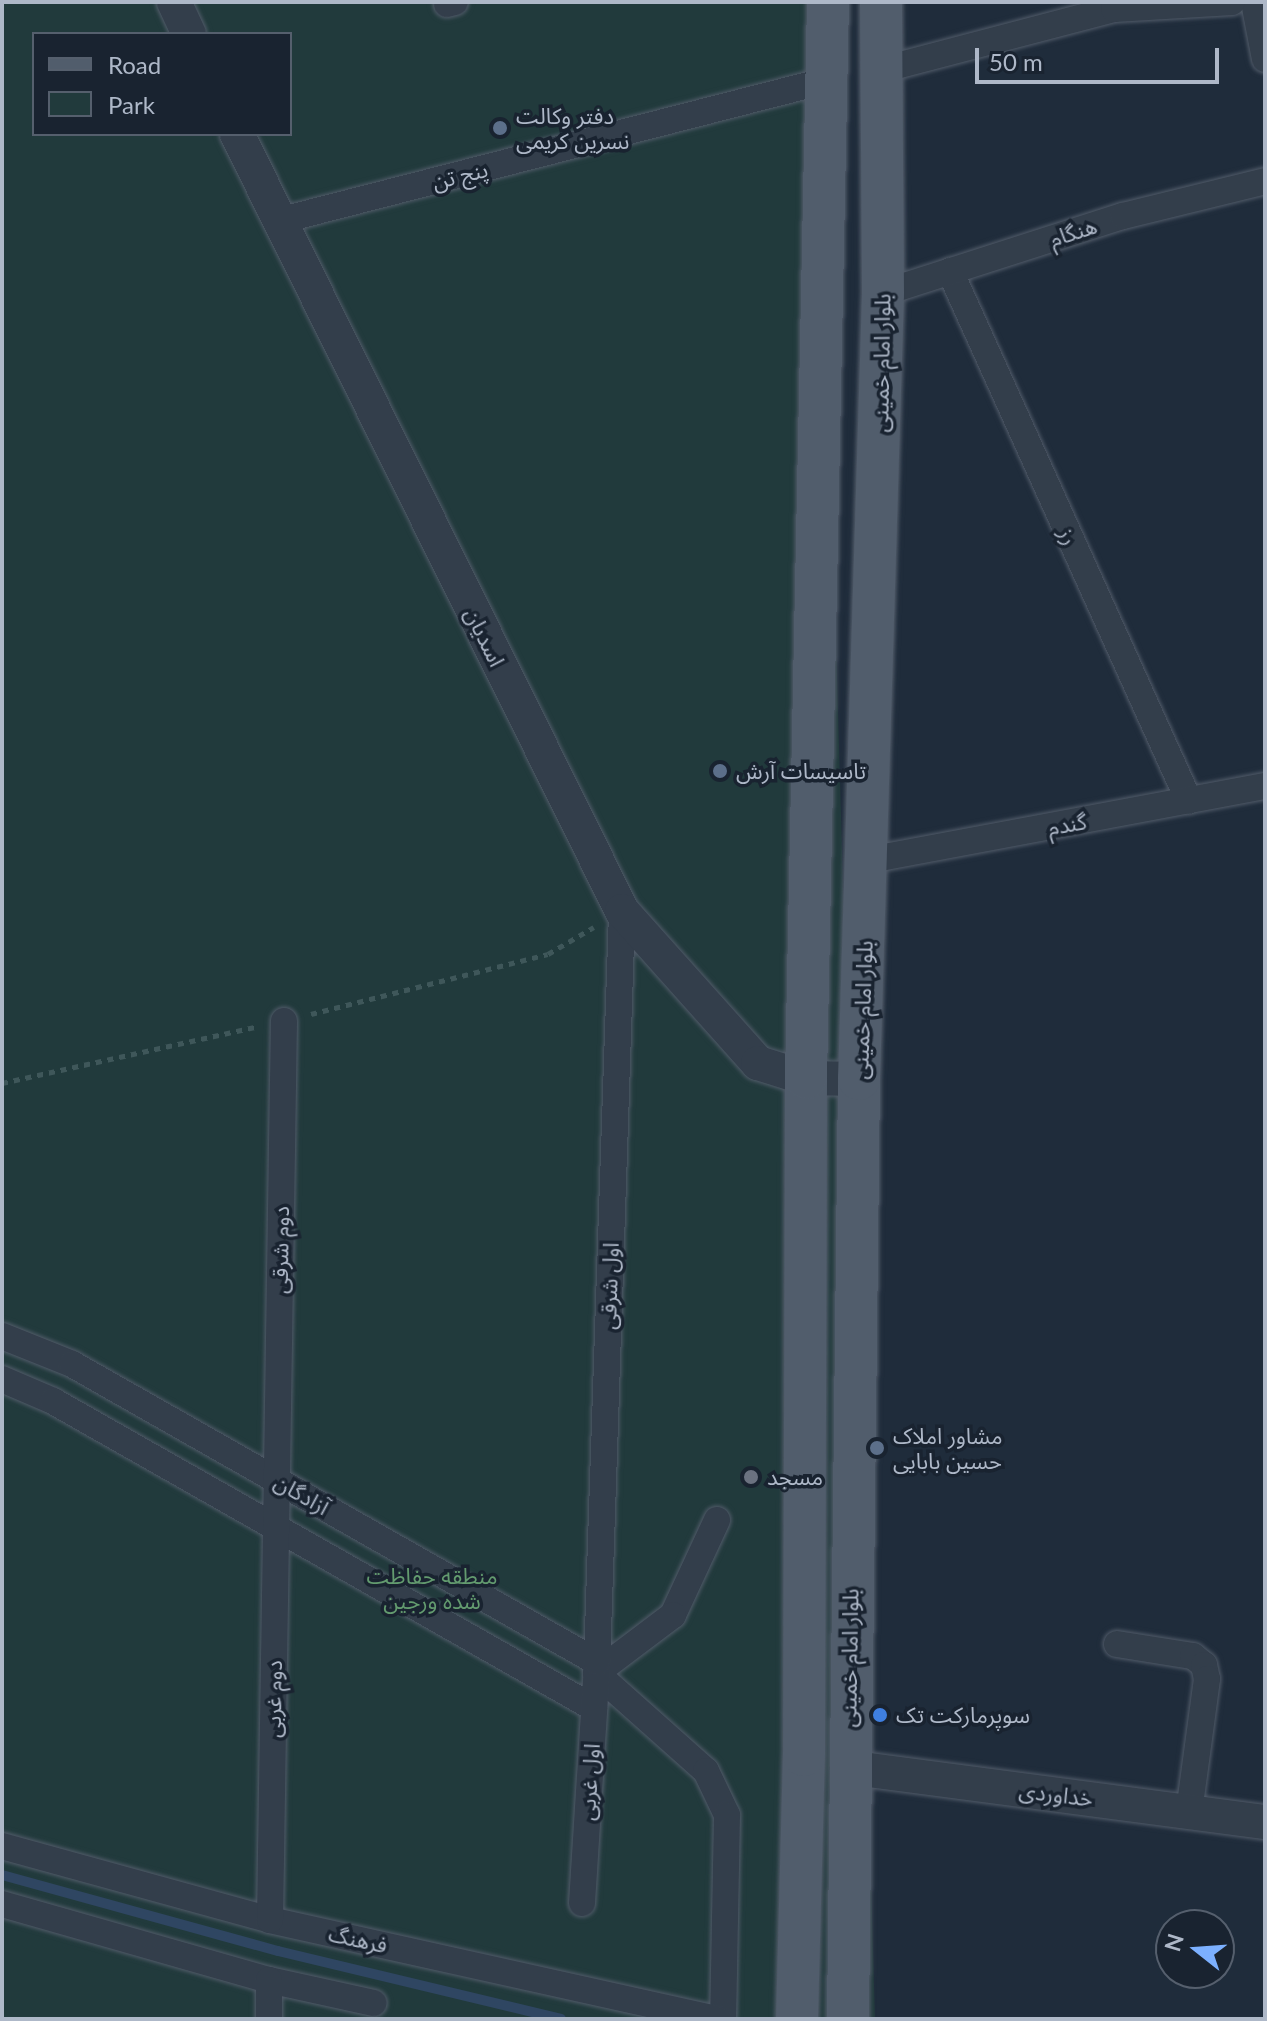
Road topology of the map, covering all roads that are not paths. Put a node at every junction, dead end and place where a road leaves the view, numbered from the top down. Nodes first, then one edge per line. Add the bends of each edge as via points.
1 (174, 2) edge
2 (828, 2) edge
3 (881, 2) edge
4 (1232, 2) edge
5 (1254, 2) edge
6 (188, 32) edge
7 (1265, 59) edge
8 (881, 70) junction
9 (828, 80) junction
10 (238, 136) edge
11 (1265, 181) edge
12 (278, 221) junction
13 (950, 271) junction
14 (883, 293) junction
15 (1265, 786) edge
16 (1189, 801) junction
17 (869, 860) junction
18 (622, 911) junction
19 (284, 1021) road end
20 (806, 1078) junction
21 (859, 1079) junction
22 (2, 1336) edge
23 (2, 1379) edge
24 (276, 1479) junction
25 (717, 1520) dead end
26 (275, 1526) junction
27 (1117, 1644) dead end
28 (597, 1667) junction
29 (594, 1708) junction
30 (847, 1767) junction
31 (1189, 1812) junction
32 (1265, 1822) edge
33 (2, 1846) edge
34 (582, 1903) dead end
35 (2, 1904) edge
36 (270, 1920) junction
37 (269, 1980) junction
38 (374, 2003) dead end
39 (269, 2019) edge
40 (720, 2019) edge
41 (797, 2019) edge
42 (848, 2019) edge

1 - 6 street
2 - 9 main road, بلوار امام خمینی
3 - 8 main road, بلوار امام خمینی
4 - 8 street via 1114,9
5 - 7 street
8 - 14 main road, بلوار امام خمینی
9 - 12 street, پنج تن
9 - 20 main road, بلوار امام خمینی
10 - 12 street, اسدیان
11 - 13 street, هنگام via 1123,216
12 - 18 street, اسدیان
13 - 14 street, هنگام
13 - 16 street, رز
14 - 17 main road, بلوار امام خمینی
15 - 16 street, گندم
16 - 17 street, گندم
17 - 21 main road, بلوار امام خمینی
18 - 20 street, اسدیان via 758,1063
18 - 28 street, اول شرقی
19 - 24 street, دوم شرقی
20 - 21 street, اسدیان
20 - 41 main road, بلوار امام خمینی via 804,1739
21 - 30 main road, بلوار امام خمینی
22 - 24 street, آزادگان via 72,1364
23 - 26 street, آزادگان via 53,1401
24 - 26 street, دوم غربی
24 - 28 street, آزادگان
25 - 28 street via 673,1615
26 - 29 street, آزادگان
26 - 36 street, دوم غربی
27 - 31 street via 1193,1656 1204,1665 1207,1679
28 - 29 street, اول غربی
28 - 40 street, آزادگان via 706,1771 727,1815
29 - 34 street, اول غربی
30 - 31 street, خداوردی
30 - 42 main road, بلوار امام خمینی
31 - 32 street, خداوردی
33 - 36 street, فرهنگ
35 - 37 street
36 - 40 street, فرهنگ
37 - 38 street
37 - 39 street

